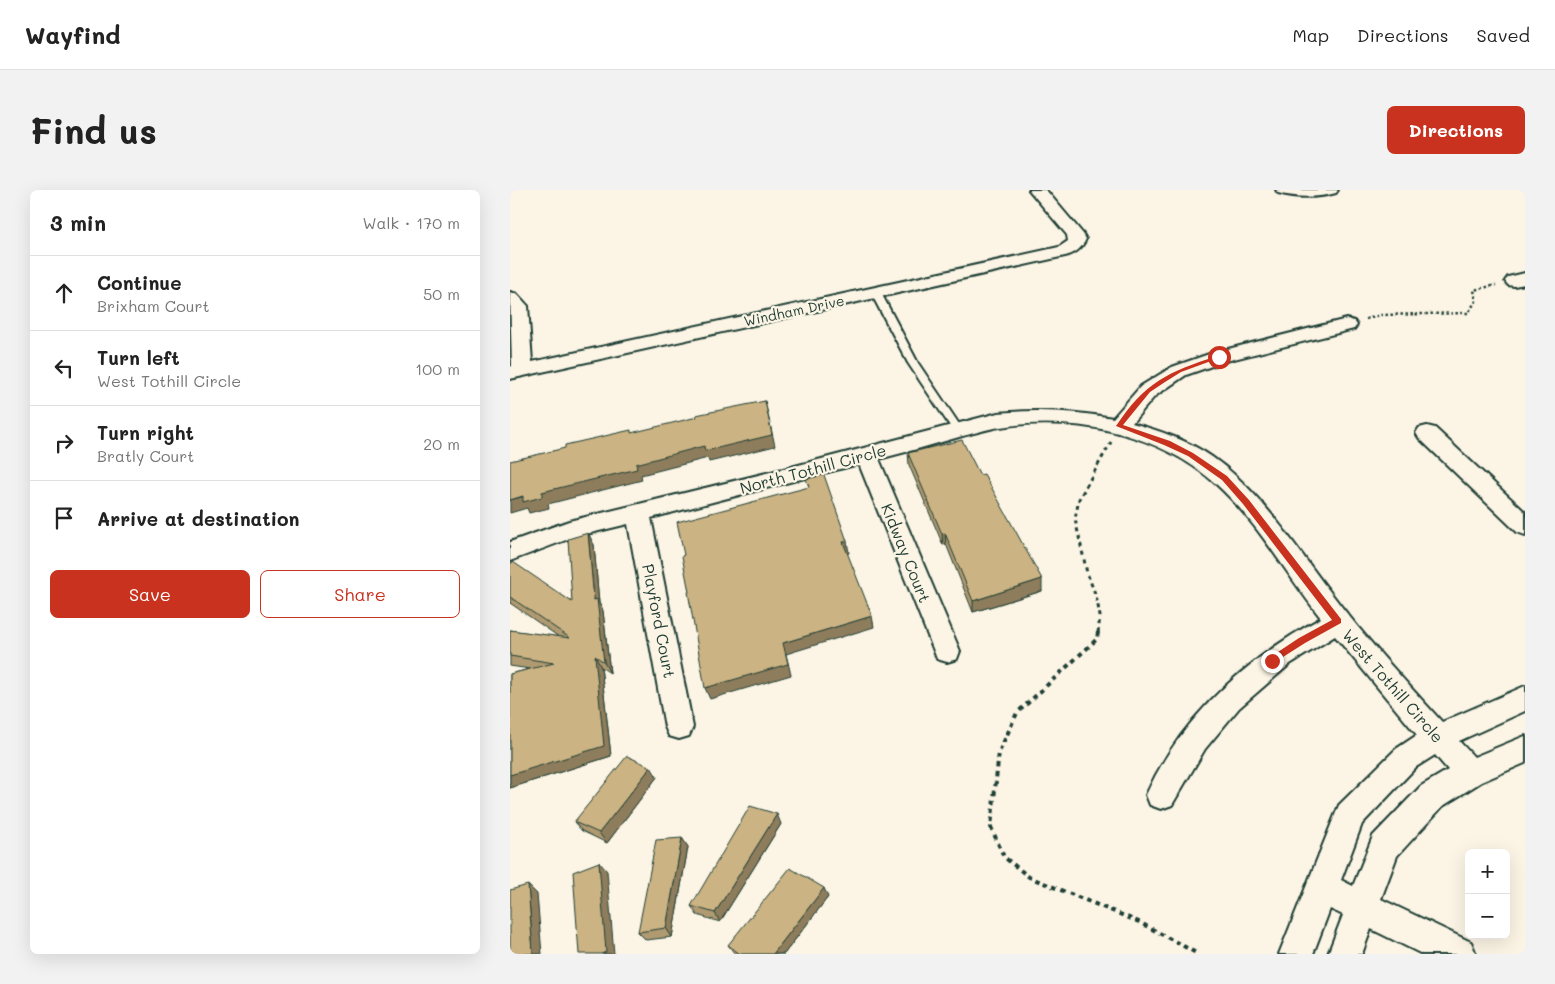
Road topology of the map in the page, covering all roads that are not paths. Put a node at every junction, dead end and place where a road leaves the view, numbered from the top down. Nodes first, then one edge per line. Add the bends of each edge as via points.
1 (1037, 190) edge
2 (1330, 190) edge
3 (1288, 191) edge
4 (876, 294) junction
5 (510, 298) edge
6 (1347, 325) road end
7 (516, 372) edge
8 (1119, 426) junction
9 (958, 430) junction
10 (1427, 433) dead end
11 (866, 455) junction
12 (638, 514) junction
13 (1525, 526) edge
14 (510, 552) edge
15 (1338, 621) junction
16 (947, 651) dead end
17 (1525, 698) edge
18 (679, 727) dead end
19 (1438, 738) junction
20 (1525, 748) edge
21 (1470, 773) junction
22 (1162, 795) dead end
23 (1322, 888) junction
24 (1363, 906) junction
25 (1296, 954) edge
26 (1345, 954) edge
27 (1459, 954) edge

1 - 4 street, Windham Drive via 1075,234 1075,244 1065,251
2 - 3 street
4 - 7 street, Windham Drive
4 - 9 lane via 913,363
5 - 7 street via 518,306
6 - 8 street via 1219,357 1179,371 1148,391
8 - 9 street, North Tothill Circle via 1066,418 1021,416
8 - 15 street, West Tothill Circle via 1191,454 1224,478
9 - 11 street, North Tothill Circle
10 - 13 street
11 - 12 street, North Tothill Circle
11 - 16 street, Kidway Court
12 - 14 street, North Tothill Circle via 569,530
12 - 18 street, Playford Court
15 - 19 street, West Tothill Circle
15 - 22 street via 1272,661 1232,696 1199,734
17 - 19 street
19 - 21 street, West Tothill Circle
19 - 23 street via 1406,758 1350,815
20 - 21 street
21 - 24 street via 1432,796 1384,846
23 - 24 street
23 - 25 street
24 - 26 street
24 - 27 street

